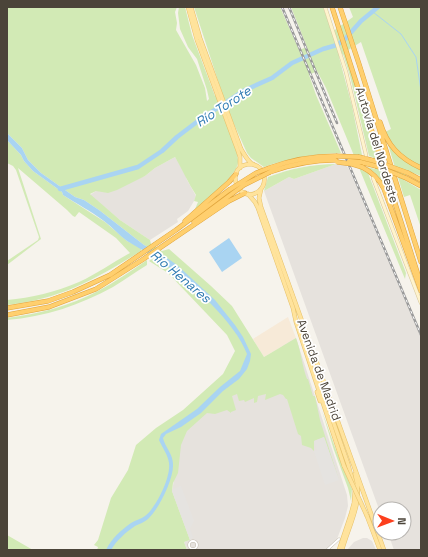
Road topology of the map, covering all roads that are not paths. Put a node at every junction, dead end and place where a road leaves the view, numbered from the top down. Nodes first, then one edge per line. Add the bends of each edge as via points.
1 (188, 7) edge
2 (191, 7) edge
3 (325, 7) edge
4 (332, 7) edge
5 (340, 7) edge
6 (360, 64) junction
7 (218, 95) junction
8 (229, 124) junction
9 (366, 155) dead end
10 (336, 159) junction
11 (253, 164) junction
12 (240, 168) junction
13 (421, 168) edge
14 (270, 170) junction
15 (236, 174) junction
16 (407, 175) junction
17 (373, 178) dead end
18 (421, 179) edge
19 (421, 186) edge
20 (261, 189) junction
21 (246, 193) junction
22 (164, 238) junction
23 (165, 244) junction
24 (421, 262) edge
25 (421, 284) edge
26 (421, 291) edge
27 (421, 303) edge
28 (7, 308) edge
29 (293, 308) junction
30 (7, 315) edge
31 (317, 392) dead end
32 (334, 412) junction
33 (328, 421) junction
34 (339, 539) dead end
35 (197, 549) edge
36 (327, 550) edge
37 (339, 550) edge
38 (342, 550) edge
39 (380, 550) edge
40 (384, 550) edge

1 - 7 main road via 196,40
2 - 7 main road
3 - 9 street via 342,56
4 - 25 highway, Autovía del Nordeste
5 - 6 highway, Autovía del Nordeste
6 - 13 highway via 392,148
6 - 24 highway, Autovía del Nordeste
7 - 8 main road
8 - 11 main road via 244,155
8 - 12 main road via 240,157
10 - 14 highway via 293,164
10 - 14 highway via 308,158
10 - 16 highway, bridge via 360,162
10 - 16 highway, bridge via 359,157
10 - 26 highway, bridge via 362,167 379,180
11 - 12 main road
11 - 20 main road via 264,173 265,181
12 - 15 main road
14 - 22 highway, bridge via 249,177
14 - 23 highway, bridge via 233,193
15 - 21 main road via 239,189
15 - 22 highway
16 - 18 highway
16 - 19 highway
17 - 27 street
20 - 21 main road via 254,193
20 - 32 main road, Avenida de Madrid via 261,207
21 - 23 highway via 229,201
21 - 29 main road, Avenida de Madrid via 258,208
22 - 28 highway via 110,275 73,292 48,301
23 - 30 highway via 96,289 49,307
29 - 33 main road, Avenida de Madrid
29 - 37 main road via 353,479 354,503
31 - 33 main road
32 - 38 main road via 359,490 355,515
32 - 40 main road, Avenida de Madrid
33 - 39 main road, Avenida de Madrid, bridge
34 - 36 street
35 - 35 street via 195,542 189,544 190,548

